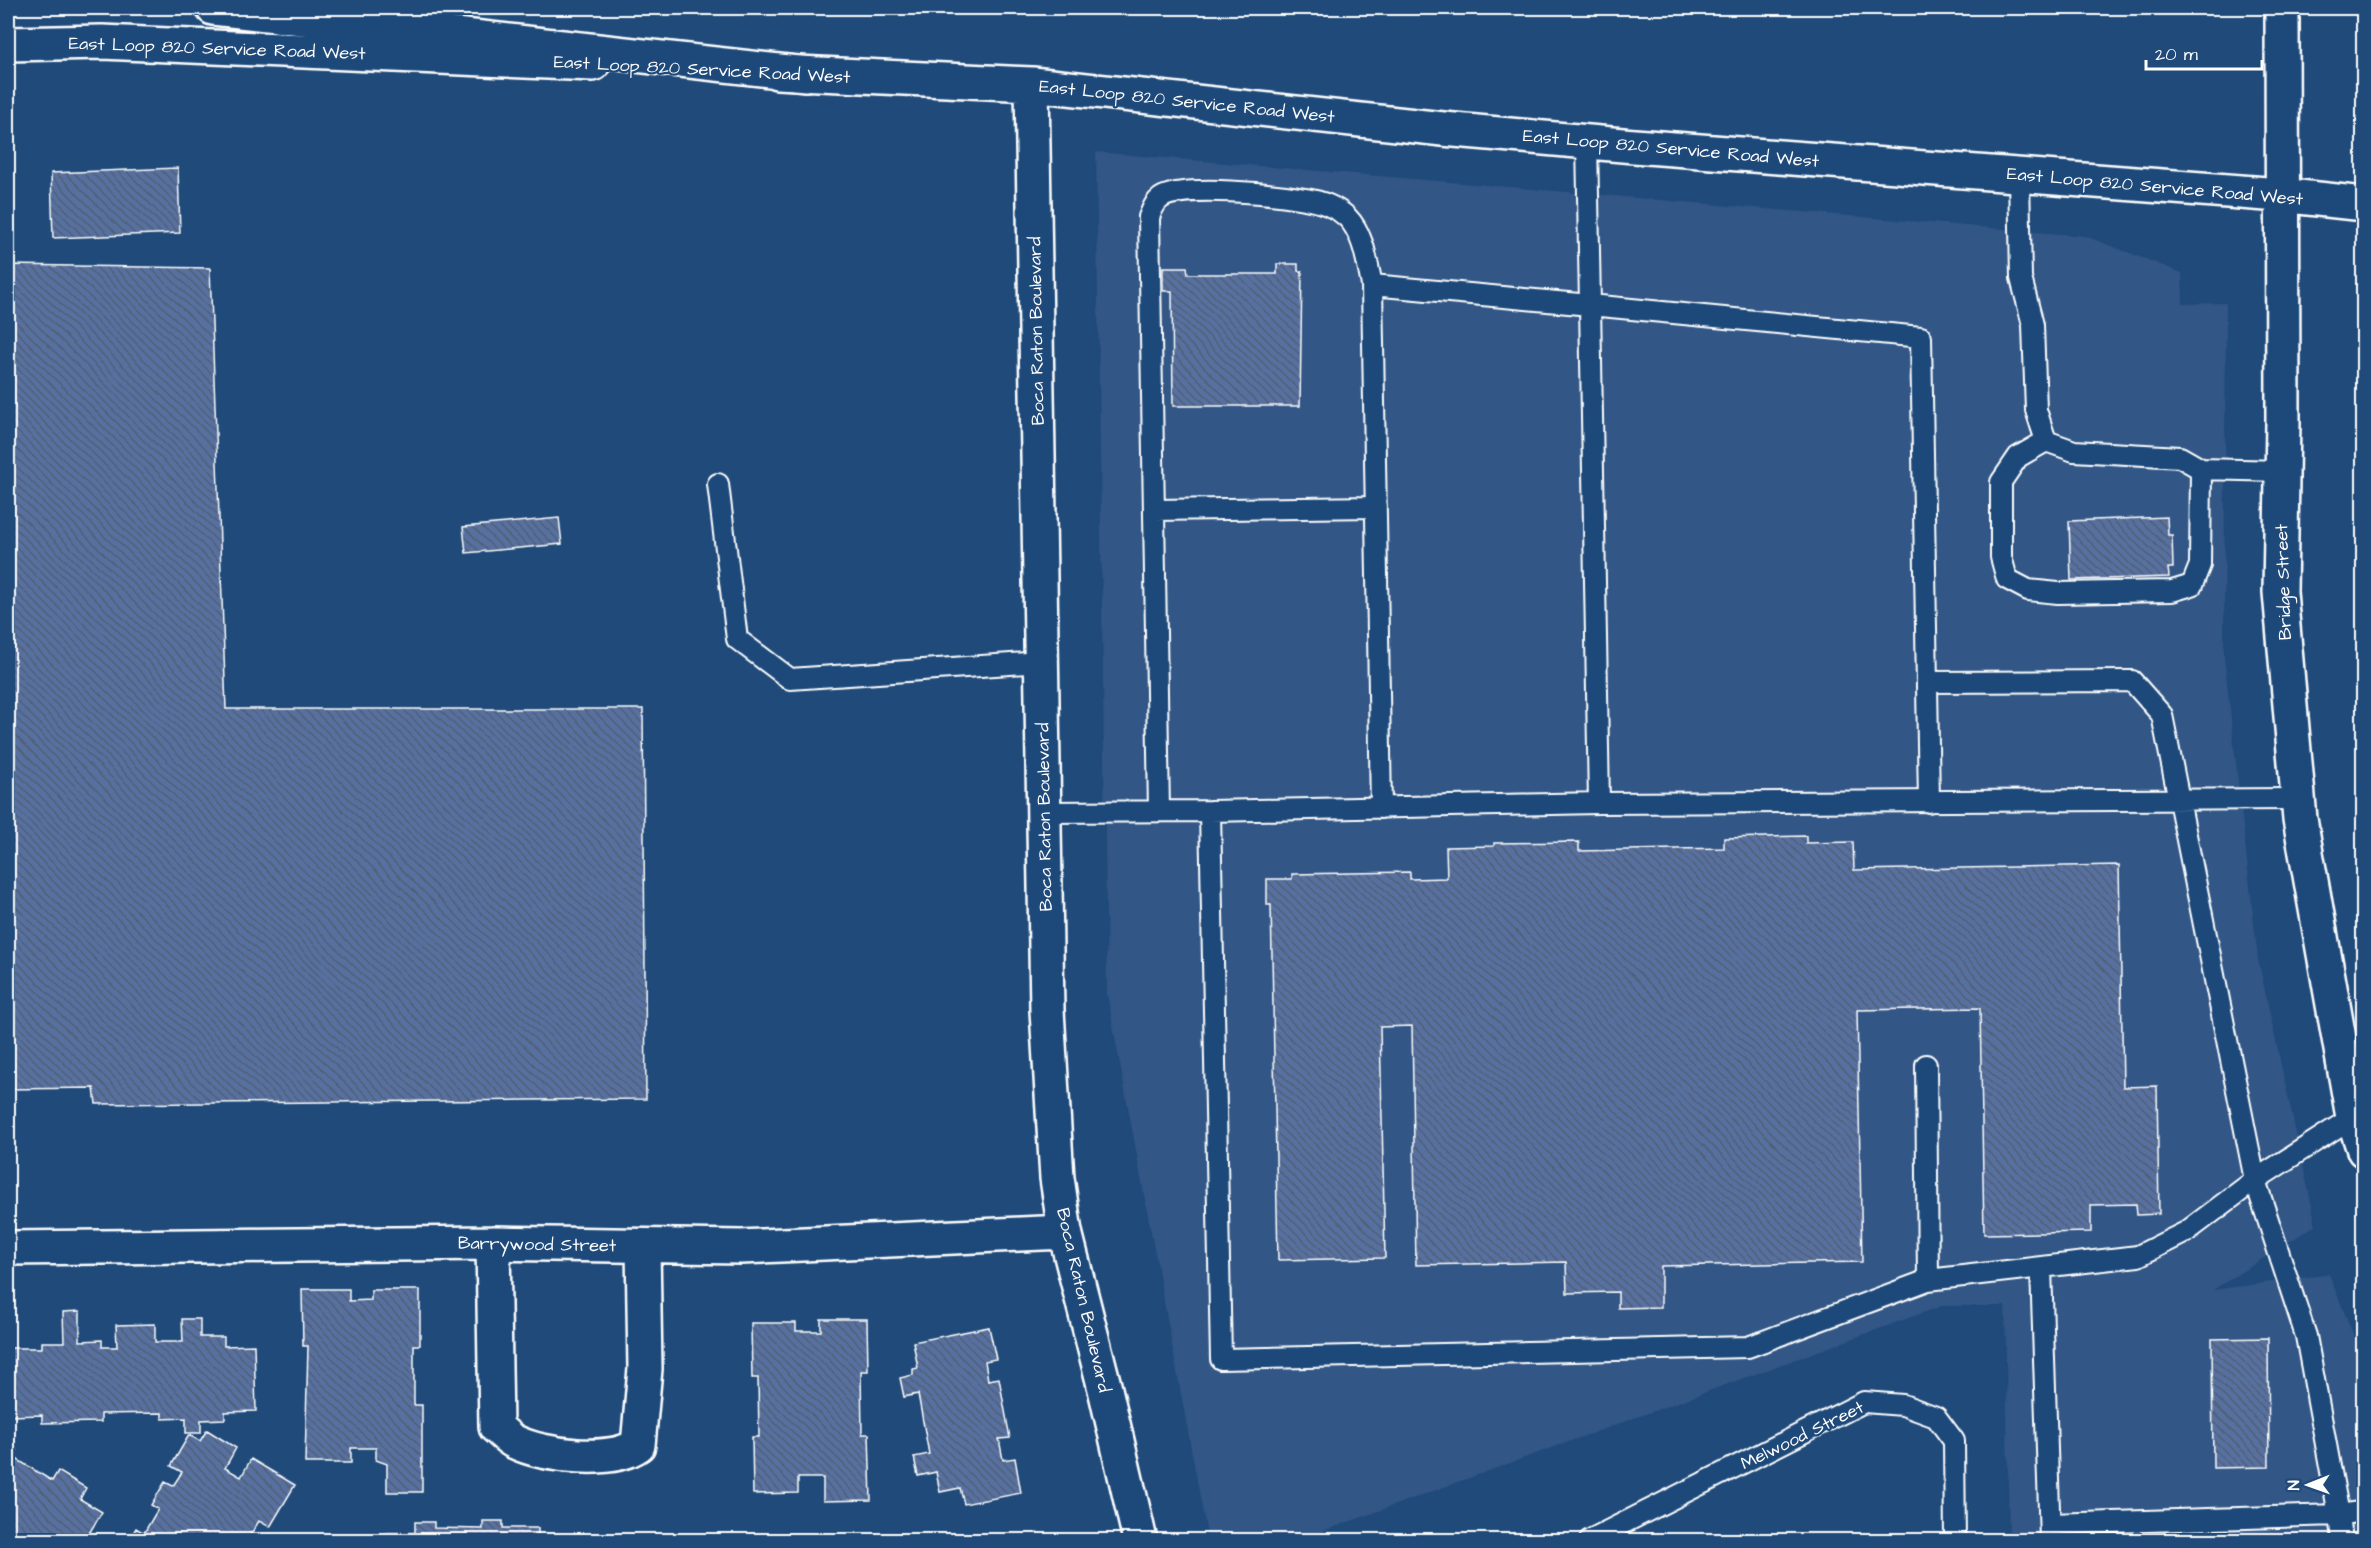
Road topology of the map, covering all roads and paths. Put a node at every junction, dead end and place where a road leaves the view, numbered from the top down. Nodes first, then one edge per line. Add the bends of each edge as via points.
1 (213, 8) edge
2 (2282, 17) edge
3 (8, 44) edge
4 (806, 74) junction
5 (1032, 84) junction
6 (1587, 141) junction
7 (2019, 176) junction
8 (2280, 195) junction
9 (2364, 204) edge
10 (1372, 285) junction
11 (1590, 305) junction
12 (2046, 441) junction
13 (2201, 469) junction
14 (2282, 471) junction
15 (718, 484) dead end
16 (1376, 507) junction
17 (1155, 510) junction
18 (1041, 662) junction
19 (1927, 682) junction
20 (2298, 799) junction
21 (2178, 801) junction
22 (1929, 802) junction
23 (1599, 803) junction
24 (1381, 808) junction
25 (1158, 811) junction
26 (1210, 811) junction
27 (1044, 812) junction
28 (1926, 1065) dead end
29 (2358, 1115) edge
30 (2364, 1150) edge
31 (2255, 1180) junction
32 (1065, 1232) junction
33 (493, 1243) junction
34 (643, 1246) junction
35 (8, 1248) edge
36 (2041, 1268) junction
37 (1928, 1280) junction
38 (2364, 1511) edge
39 (2339, 1515) junction
40 (2050, 1532) edge
41 (1140, 1540) edge
42 (1590, 1540) edge
43 (1955, 1540) edge
44 (2342, 1540) edge

1 - 4 main road
2 - 8 main road, Bridge Street
3 - 4 main road, East Loop 820 Service Road West via 102,42
4 - 5 main road, East Loop 820 Service Road West
5 - 6 main road, East Loop 820 Service Road West
5 - 18 main road, Boca Raton Boulevard
6 - 7 main road, East Loop 820 Service Road West
6 - 11 lane
7 - 8 main road, East Loop 820 Service Road West
7 - 12 lane via 2021,278 2033,325 2036,410
8 - 9 main road, East Loop 820 Service Road West
8 - 14 main road, Bridge Street
10 - 11 lane
10 - 16 lane
10 - 17 lane via 1357,231 1347,218 1322,203 1191,190 1161,198 1153,206 1149,217
11 - 19 lane via 1921,337
11 - 23 lane
12 - 13 lane via 2074,451 2180,457
12 - 13 lane via 2018,457 2001,482 2001,557 2007,579 2028,590 2172,591 2192,585 2200,565
13 - 14 lane
14 - 20 main road, Bridge Street via 2280,592
15 - 18 lane via 737,639 790,679
16 - 17 lane
16 - 24 lane
17 - 25 lane
18 - 27 main road, Boca Raton Boulevard
19 - 21 lane via 2132,681 2162,715
19 - 22 lane
20 - 21 lane
20 - 29 main road, Bridge Street
21 - 22 lane
21 - 31 lane
22 - 23 lane
23 - 24 lane
24 - 26 lane
25 - 26 lane
25 - 27 lane
26 - 37 lane via 1221,1359 1748,1347
27 - 32 main road, Boca Raton Boulevard via 1047,1010 1057,1178
28 - 37 lane
29 - 30 main road, Bridge Street
29 - 31 lane
31 - 36 lane via 2186,1232 2138,1256
31 - 39 lane via 2306,1336
32 - 34 main road, Barrywood Street via 741,1247
32 - 41 main road, Boca Raton Boulevard
33 - 34 main road, Barrywood Street
33 - 34 main road via 496,1427 513,1441 540,1451 605,1457 627,1453 638,1445 645,1369
33 - 35 main road, Barrywood Street
36 - 37 lane
36 - 40 lane
38 - 39 lane
39 - 40 lane
39 - 44 lane
42 - 43 lane, Melwood Street via 1864,1402 1904,1405 1936,1417 1954,1441

